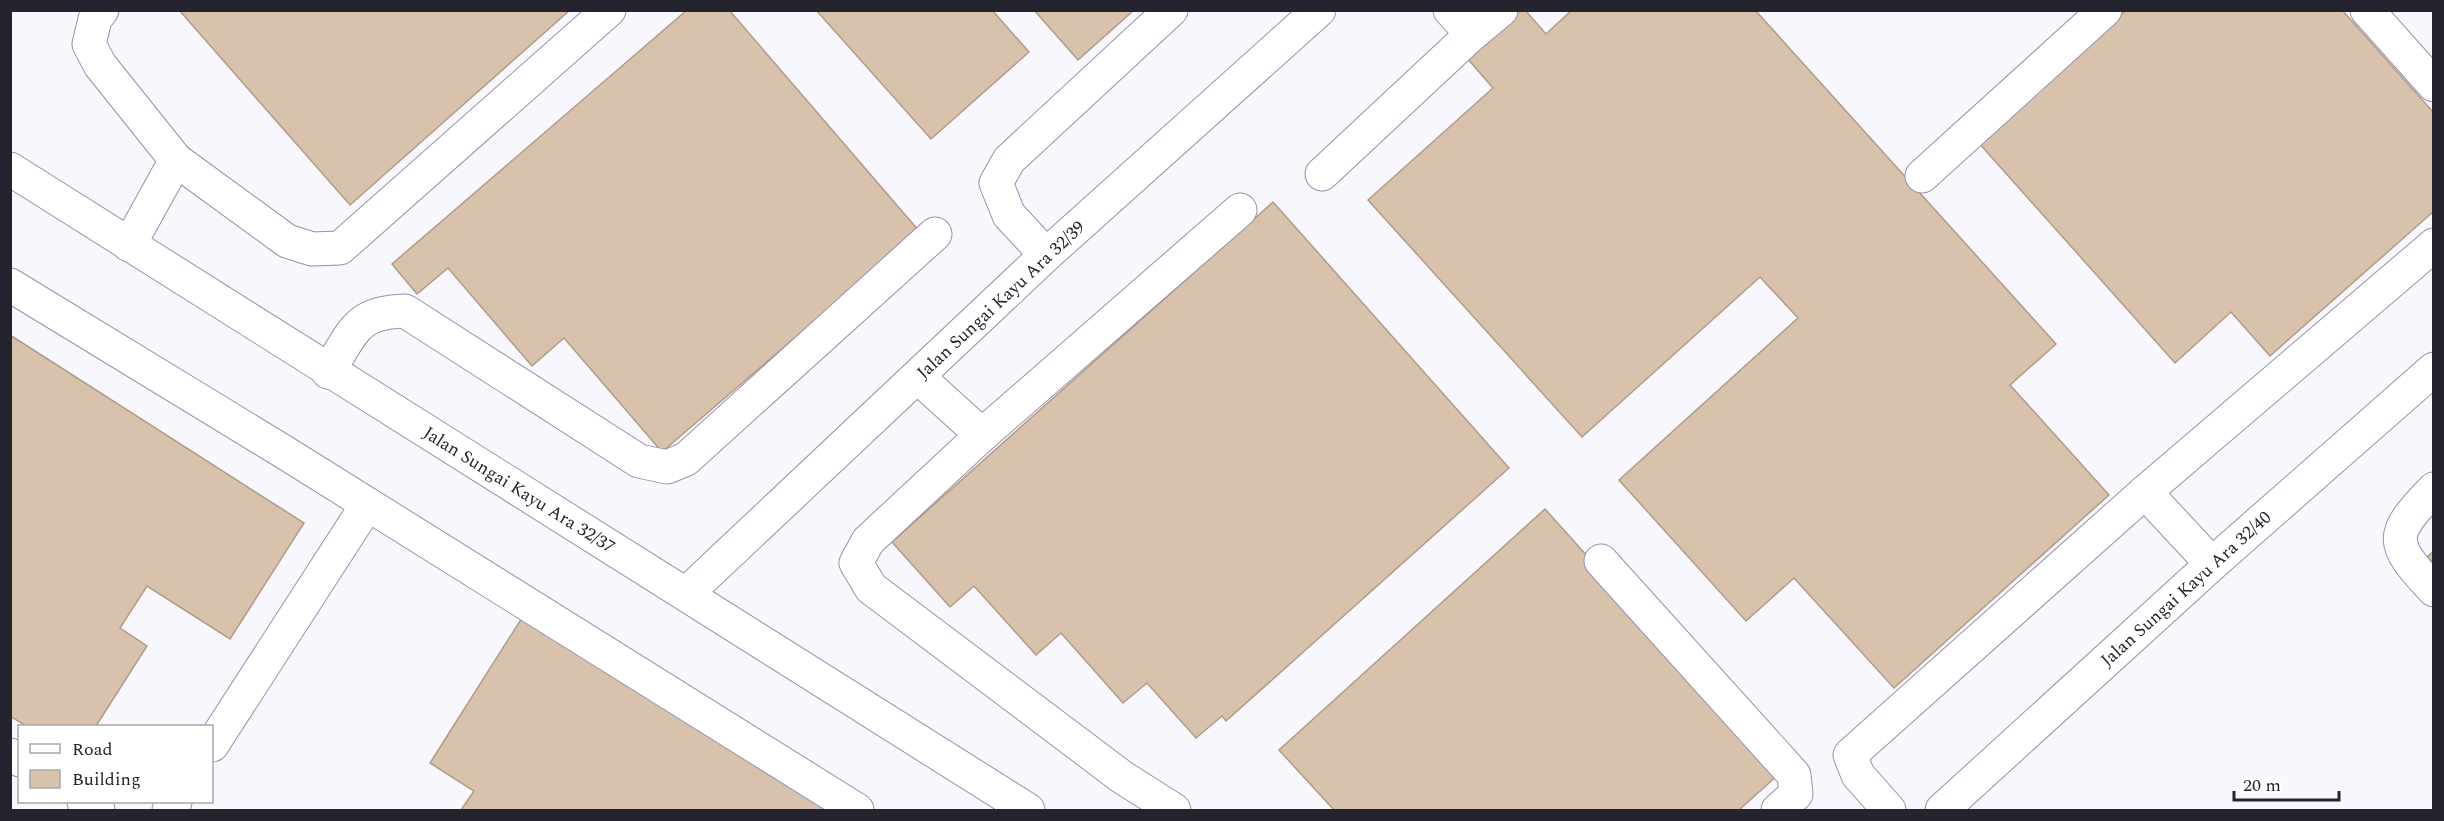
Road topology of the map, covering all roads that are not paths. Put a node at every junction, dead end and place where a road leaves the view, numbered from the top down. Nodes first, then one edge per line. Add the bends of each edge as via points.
1 (102, 10) edge
2 (609, 10) edge
3 (1171, 10) edge
4 (1319, 10) edge
5 (1450, 10) edge
6 (1501, 10) edge
7 (2105, 10) edge
8 (2367, 10) edge
9 (1472, 34) junction
10 (2433, 85) edge
11 (176, 160) junction
12 (10, 170) edge
13 (1322, 174) dead end
14 (1922, 176) dead end
15 (1240, 210) dead end
16 (935, 234) dead end
17 (129, 245) junction
18 (2433, 245) edge
19 (1046, 255) junction
20 (10, 285) edge
21 (2433, 369) edge
22 (328, 372) junction
23 (918, 377) junction
24 (982, 435) junction
25 (2433, 489) edge
26 (2145, 492) junction
27 (367, 505) junction
28 (1601, 561) dead end
29 (2212, 564) junction
30 (2433, 590) edge
31 (687, 593) junction
32 (213, 743) edge
33 (857, 810) edge
34 (1028, 810) edge
35 (1174, 810) edge
36 (1778, 810) edge
37 (1889, 810) edge
38 (1942, 810) edge

1 - 11 street via 95,19 89,44 100,65
2 - 11 street via 340,248 312,249 287,241
3 - 19 street via 1009,160 996,183 1009,214
4 - 19 street, Jalan Sungai Kayu Ara 32/39
5 - 9 street
6 - 9 street
7 - 14 street
8 - 10 street
9 - 13 street
11 - 17 street
12 - 17 street, Jalan Sungai Kayu Ara 32/37
15 - 24 street
16 - 22 street via 686,459 667,467 639,461 405,311 382,311 362,321
17 - 22 street, Jalan Sungai Kayu Ara 32/37
18 - 26 street
19 - 23 street, Jalan Sungai Kayu Ara 32/39
20 - 27 street
21 - 29 street, Jalan Sungai Kayu Ara 32/40
22 - 31 street, Jalan Sungai Kayu Ara 32/37
23 - 24 street
23 - 31 street, Jalan Sungai Kayu Ara 32/39
24 - 35 street via 868,541 856,563 871,588 1122,777
25 - 30 street via 2405,518 2399,536 2406,560
26 - 29 street
26 - 37 street via 1850,755 1858,775
27 - 32 street
27 - 33 street
28 - 36 street via 1794,775 1796,794
29 - 38 street, Jalan Sungai Kayu Ara 32/40
31 - 34 street, Jalan Sungai Kayu Ara 32/37

